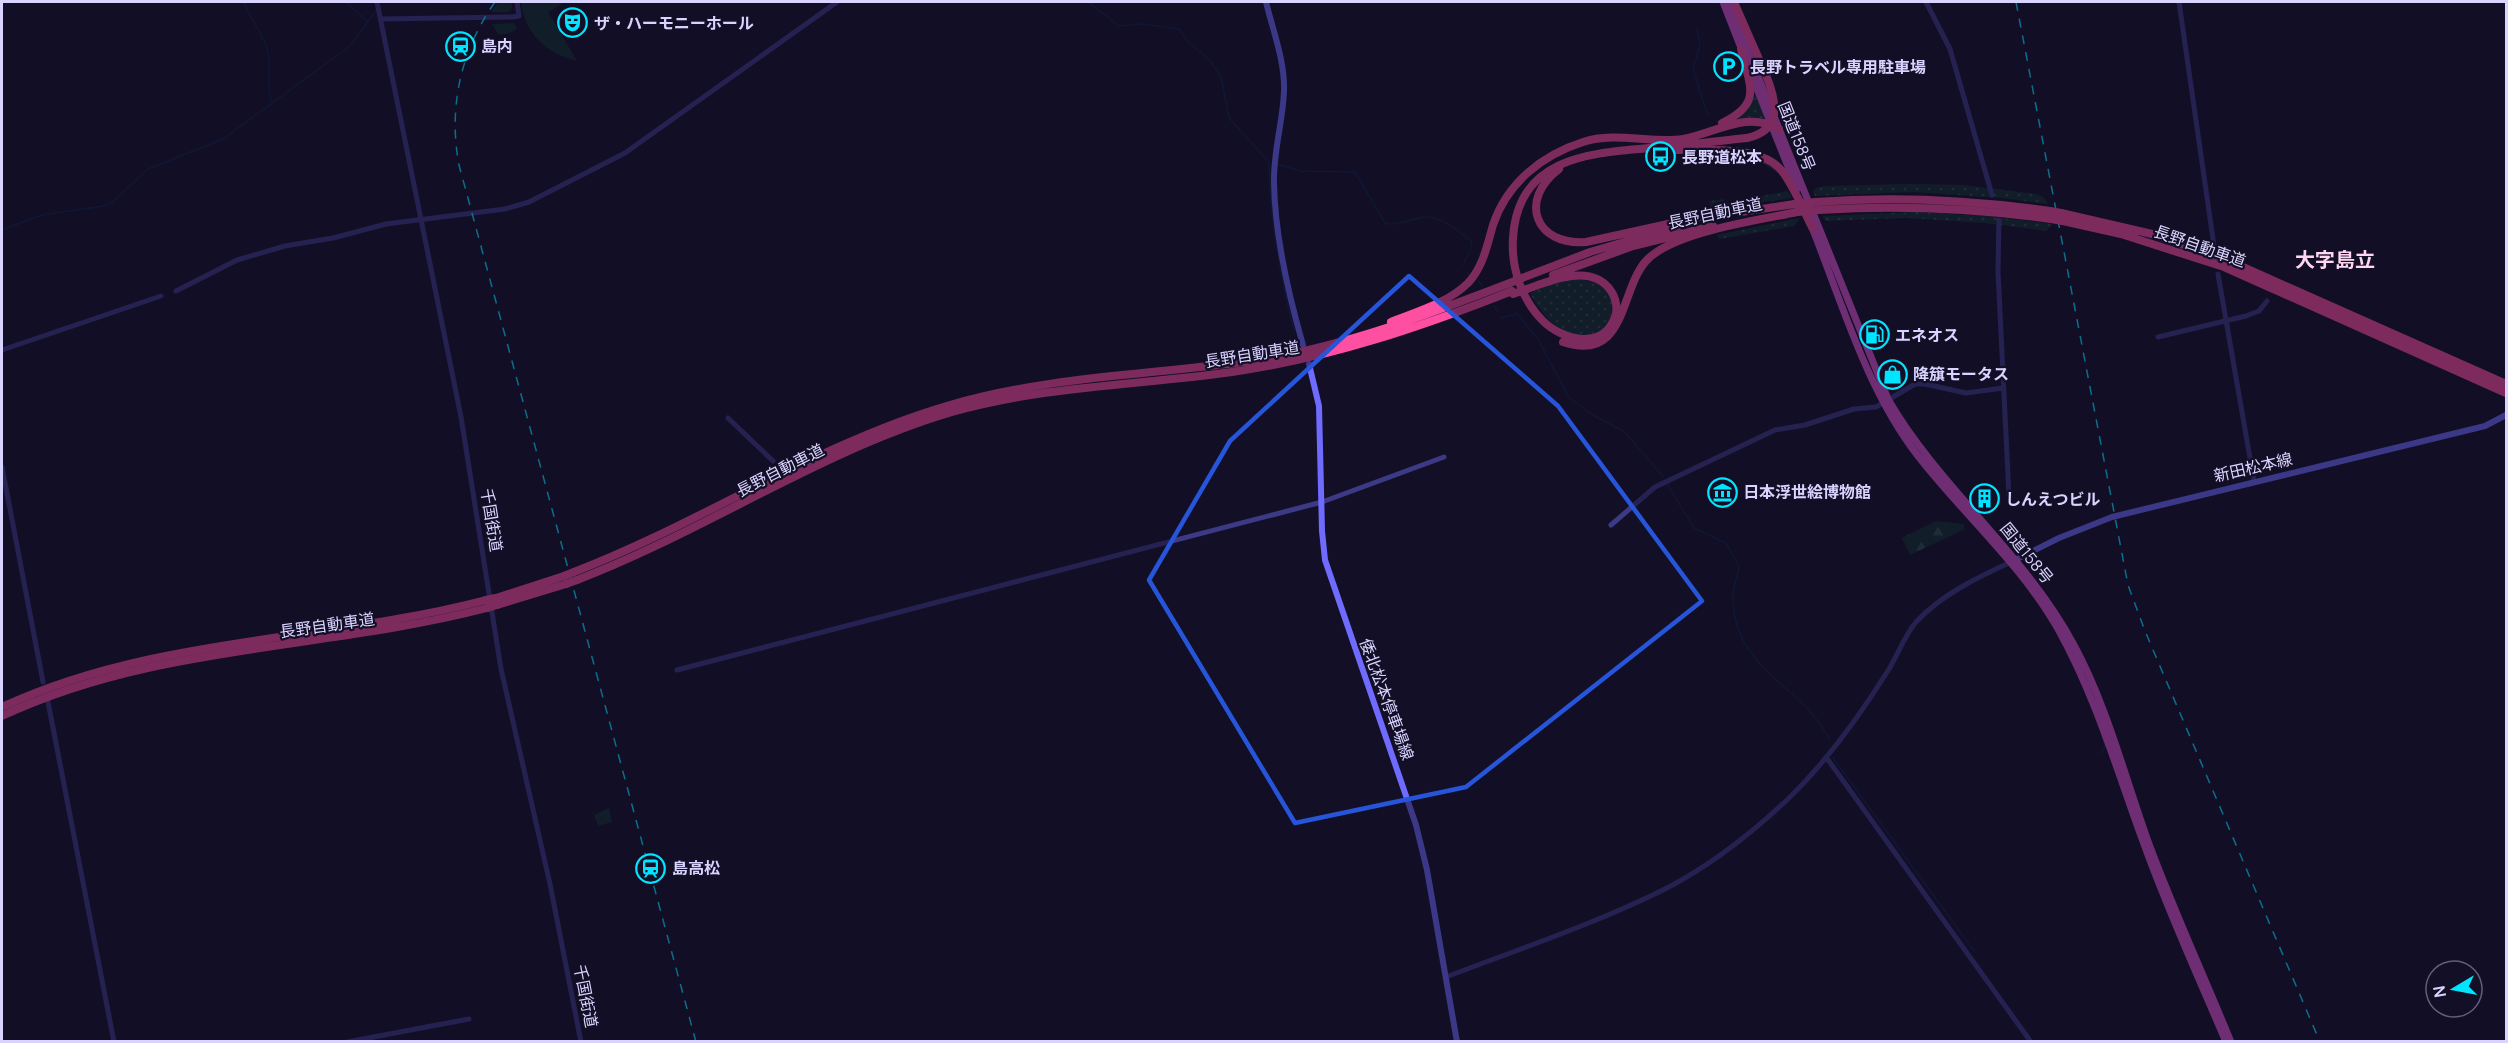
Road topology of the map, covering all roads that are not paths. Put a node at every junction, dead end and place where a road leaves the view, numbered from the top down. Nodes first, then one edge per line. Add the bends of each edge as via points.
1 (517, 2) edge
2 (837, 2) edge
3 (1266, 2) edge
4 (1723, 2) edge
5 (1728, 2) edge
6 (1734, 2) edge
7 (1926, 2) edge
8 (2179, 2) edge
9 (378, 6) edge
10 (381, 19) junction
11 (1741, 49) junction
12 (1771, 124) junction
13 (1779, 129) junction
14 (1696, 136) junction
15 (1572, 147) junction
16 (1634, 150) junction
17 (1581, 156) junction
18 (1992, 195) dead end
19 (1796, 208) junction
20 (1746, 211) junction
21 (2062, 217) junction
22 (422, 220) junction
23 (1999, 220) dead end
24 (1813, 229) junction
25 (2214, 246) dead end
26 (2218, 274) dead end
27 (1525, 284) junction
28 (1512, 289) junction
29 (176, 291) dead end
30 (161, 296) dead end
31 (2267, 301) dead end
32 (2226, 321) junction
33 (2158, 337) dead end
34 (1304, 345) dead end
35 (1324, 346) junction
36 (2, 350) edge
37 (1309, 364) dead end
38 (2506, 384) edge
39 (2003, 388) junction
40 (2506, 393) edge
41 (1886, 401) junction
42 (2506, 415) edge
43 (728, 418) dead end
44 (1444, 457) dead end
45 (773, 461) dead end
46 (2, 467) edge
47 (2254, 481) junction
48 (2009, 496) dead end
49 (1322, 502) junction
50 (1611, 525) dead end
51 (2014, 560) junction
52 (576, 576) junction
53 (486, 604) junction
54 (677, 670) dead end
55 (43, 681) dead end
56 (48, 702) dead end
57 (2, 707) edge
58 (2, 716) edge
59 (1826, 757) junction
60 (1446, 977) junction
61 (469, 1019) dead end
62 (114, 1041) edge
63 (347, 1041) edge
64 (581, 1041) edge
65 (1457, 1041) edge
66 (2031, 1041) edge
67 (2226, 1041) edge
68 (2231, 1041) edge

1 - 10 street via 519,16 512,17
2 - 22 street via 608,162 523,205
3 - 34 main road via 1284,75 1274,195 1285,272
4 - 11 highway, 国道158号
5 - 13 highway, 国道158号
6 - 16 highway, bridge via 1774,98 1775,113 1765,131 1747,138
7 - 18 street via 1950,49
8 - 25 street
9 - 10 street, 千国街道
10 - 22 street, 千国街道
11 - 12 highway, 国道158号
11 - 14 highway via 1751,87 1749,102 1738,114
12 - 13 highway
12 - 14 highway via 1750,121
12 - 24 highway, 国道158号
13 - 41 highway, 国道158号
14 - 15 highway via 1668,140 1609,138
15 - 19 highway via 1526,185 1514,208 1508,236 1509,267 1520,297 1536,322 1564,342 1587,345 1613,331 1623,316 1640,270 1660,249
15 - 35 highway via 1538,164 1512,188 1498,212 1478,269 1462,288 1412,314
16 - 17 highway
16 - 24 highway via 1724,151 1766,159 1781,171
17 - 20 highway via 1552,174 1537,197 1540,222 1558,239 1586,242 1718,212 1741,208
17 - 27 highway via 1547,172 1526,194 1514,226 1514,265 1528,303 1561,335 1578,340 1595,337 1615,317 1612,292 1592,277 1566,276
19 - 20 highway, 長野自動車道
19 - 21 highway, 長野自動車道, bridge via 1943,207
19 - 27 highway, 長野自動車道 via 1617,251
20 - 27 highway, 長野自動車道 via 1631,239
21 - 38 highway, 長野自動車道 via 2152,234 2225,259
21 - 40 highway, 長野自動車道 via 2224,267
22 - 29 street via 285,246 237,260
22 - 64 street, 千国街道 via 461,417 501,669
23 - 39 street
24 - 41 highway, 国道158号
26 - 32 street
27 - 28 highway, 長野自動車道, bridge
28 - 35 highway, 長野自動車道
28 - 52 highway, 長野自動車道 via 1369,343 1300,360 1232,372 1044,393 953,412 853,449 655,547
30 - 36 street
31 - 32 street via 2259,311
32 - 33 street
32 - 47 street
35 - 52 highway, 長野自動車道 via 1230,364 1043,385 951,405 850,442
37 - 49 main road, 倭北松本停車場線 via 1319,406
39 - 41 street via 1966,393 1915,384
39 - 48 street
41 - 50 street via 1876,407 1776,430 1655,487
41 - 51 highway, 国道158号 via 1923,452
42 - 47 main road, 新田松本線 via 2486,426
43 - 45 street
44 - 49 street
46 - 55 street
47 - 51 main road, 新田松本線 via 2098,521
49 - 54 street
49 - 60 main road, 倭北松本停車場線 via 1327,566 1411,806
51 - 59 street via 1936,603 1915,624 1889,670
51 - 67 highway, 国道158号 via 2087,685 2167,903
51 - 68 highway, 国道158号 via 2065,630 2099,698 2153,853
52 - 53 highway, 長野自動車道, bridge
53 - 57 highway, 長野自動車道 via 152,657 86,674
53 - 58 highway, 長野自動車道 via 384,630 164,663 77,686
56 - 62 street
59 - 60 street via 1755,829 1666,888
59 - 66 street
60 - 65 main road, 倭北松本停車場線
61 - 63 street

